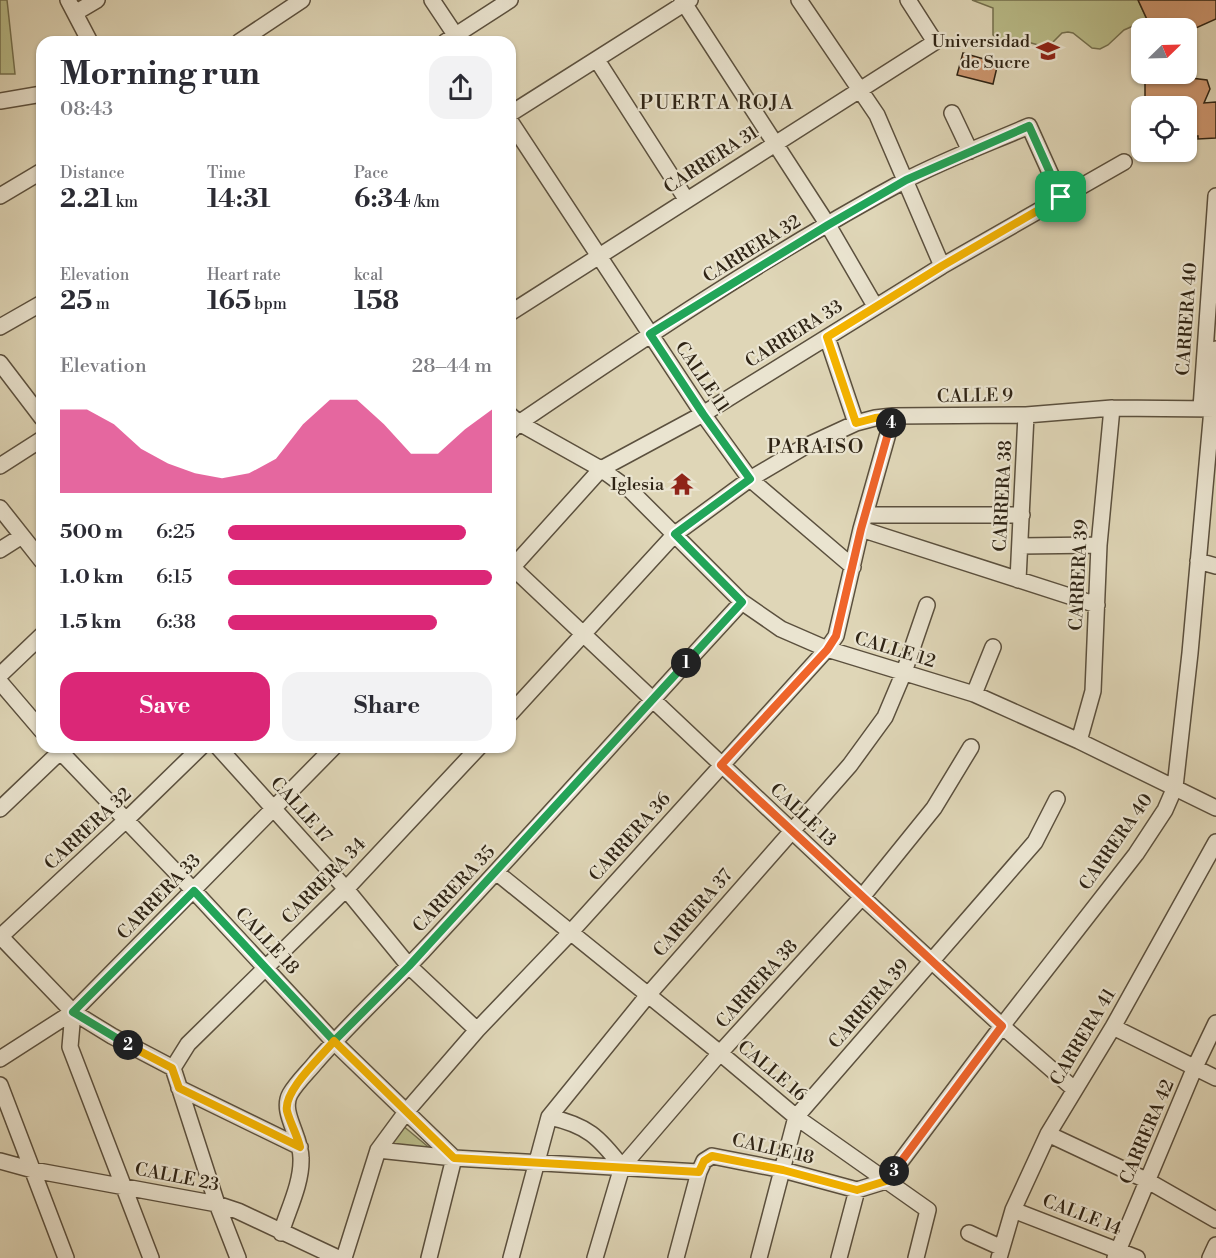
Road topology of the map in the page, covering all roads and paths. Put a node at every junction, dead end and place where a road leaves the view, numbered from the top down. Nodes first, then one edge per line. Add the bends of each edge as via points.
1 (97, 0) edge
2 (302, 0) edge
3 (432, 0) edge
4 (510, 0) edge
5 (799, 0) edge
6 (908, 0) edge
7 (685, 1) edge
8 (72, 6) edge
9 (87, 36) edge
10 (249, 36) edge
11 (451, 36) edge
12 (459, 36) edge
13 (597, 60) junction
14 (860, 89) junction
15 (36, 95) edge
16 (0, 101) edge
17 (516, 110) edge
18 (952, 113) dead end
19 (516, 130) edge
20 (776, 142) junction
21 (970, 152) junction
22 (1124, 162) dead end
23 (36, 175) edge
24 (906, 180) junction
25 (0, 196) edge
26 (1216, 196) edge
27 (1061, 197) junction
28 (686, 199) junction
29 (828, 225) junction
30 (599, 256) junction
31 (942, 266) junction
32 (1213, 274) edge
33 (516, 303) edge
34 (36, 306) edge
35 (875, 306) junction
36 (0, 327) edge
37 (650, 334) junction
38 (827, 337) junction
39 (1216, 349) edge
40 (0, 363) edge
41 (1112, 408) junction
42 (1210, 409) edge
43 (36, 410) edge
44 (703, 414) junction
45 (1026, 414) junction
46 (893, 416) junction
47 (516, 421) edge
48 (856, 423) junction
49 (516, 425) edge
50 (36, 443) edge
51 (0, 466) edge
52 (601, 469) junction
53 (750, 479) junction
54 (0, 508) edge
55 (1022, 515) junction
56 (863, 522) junction
57 (675, 534) junction
58 (22, 536) junction
59 (1099, 545) junction
60 (1020, 546) junction
61 (0, 550) edge
62 (36, 554) edge
63 (1198, 561) junction
64 (516, 562) edge
65 (1216, 566) edge
66 (853, 567) junction
67 (516, 573) edge
68 (1018, 580) junction
69 (742, 602) junction
70 (927, 605) dead end
71 (1097, 605) junction
72 (584, 635) junction
73 (36, 641) edge
74 (993, 647) dead end
75 (827, 650) junction
76 (904, 672) junction
77 (0, 675) edge
78 (0, 682) edge
79 (974, 694) junction
80 (653, 698) junction
81 (516, 708) edge
82 (36, 724) edge
83 (1079, 741) junction
84 (971, 747) dead end
85 (56, 753) edge
86 (64, 753) edge
87 (195, 753) edge
88 (223, 753) edge
89 (328, 753) edge
90 (473, 753) edge
91 (721, 765) junction
92 (1175, 787) junction
93 (1058, 799) dead end
94 (273, 808) junction
95 (1216, 808) edge
96 (0, 809) edge
97 (126, 820) junction
98 (791, 831) junction
99 (1216, 842) edge
100 (496, 872) junction
101 (346, 889) junction
102 (194, 891) junction
103 (862, 897) junction
104 (570, 933) junction
105 (0, 937) edge
106 (933, 961) junction
107 (409, 966) junction
108 (266, 968) junction
109 (648, 995) junction
110 (73, 1012) junction
111 (1216, 1023) edge
112 (1002, 1026) junction
113 (1113, 1027) junction
114 (477, 1030) junction
115 (334, 1041) junction
116 (720, 1053) junction
117 (0, 1059) edge
118 (1195, 1067) junction
119 (172, 1068) junction
120 (1216, 1078) edge
121 (0, 1085) edge
122 (179, 1088) junction
123 (1074, 1089) junction
124 (406, 1112) junction
125 (549, 1117) junction
126 (796, 1117) junction
127 (1048, 1134) junction
128 (300, 1147) junction
129 (378, 1150) junction
130 (454, 1158) junction
131 (0, 1161) edge
132 (537, 1162) junction
133 (622, 1167) junction
134 (33, 1170) junction
135 (783, 1170) junction
136 (699, 1172) junction
137 (886, 1181) junction
138 (1148, 1181) junction
139 (123, 1186) junction
140 (857, 1190) junction
141 (217, 1204) junction
142 (1013, 1210) junction
143 (1216, 1220) edge
144 (281, 1233) junction
145 (969, 1233) dead end
146 (1216, 1245) edge
147 (1001, 1253) edge
148 (1117, 1254) edge
149 (66, 1258) edge
150 (151, 1258) edge
151 (238, 1258) edge
152 (338, 1258) edge
153 (344, 1258) edge
154 (429, 1258) edge
155 (511, 1258) edge
156 (595, 1258) edge
157 (676, 1258) edge
158 (759, 1258) edge
159 (839, 1258) edge
160 (916, 1258) edge
161 (1137, 1258) edge
162 (1210, 1258) edge

1 - 8 street
2 - 10 street
3 - 11 street
4 - 12 street
5 - 14 street
6 - 14 street, CARRERA 31 via 935,42
7 - 13 street
7 - 20 street
8 - 9 street
13 - 17 street
13 - 28 street
14 - 20 street, CARRERA 31
14 - 24 street via 877,115
15 - 16 street
18 - 21 street
19 - 30 street, CALLE 11
20 - 28 street, CARRERA 31
20 - 29 street
21 - 24 street, CARRERA 32
21 - 27 street, CARRERA 32 via 1029,126
22 - 27 street, CARRERA 33
23 - 25 street
24 - 29 street, CARRERA 32
24 - 31 street
26 - 32 street, CARRERA 40
27 - 31 street, CARRERA 33
28 - 30 street, CARRERA 31
29 - 35 street
29 - 37 street, CARRERA 32
30 - 33 street, CARRERA 31
30 - 37 street, CALLE 11
31 - 35 street, CARRERA 33
32 - 42 street, CARRERA 40
34 - 36 street
35 - 38 street, CARRERA 33
37 - 44 street, CALLE 11
37 - 47 street, CARRERA 32
38 - 44 street, CARRERA 33
38 - 48 street
39 - 42 street, CARRERA 40
40 - 43 street
41 - 42 street, CALLE 9
41 - 45 street, CALLE 9
41 - 59 street, CARRERA 39
42 - 63 street, CARRERA 40
44 - 52 street, CARRERA 33
44 - 53 street, CALLE 11
45 - 46 street, CALLE 9
45 - 55 street, CARRERA 38
46 - 48 street, CALLE 9
46 - 56 street, CARRERA 36
48 - 53 street, CALLE 9 via 804,447
49 - 52 street, CALLE 12
50 - 51 street
52 - 57 street, CALLE 12 via 631,491
52 - 64 street, CARRERA 33
53 - 57 street
53 - 66 street, CALLE 11
54 - 58 street
55 - 56 street
55 - 60 street, CARRERA 38
56 - 66 street, CARRERA 36
56 - 68 street
57 - 69 street, CALLE 12
57 - 72 street
58 - 61 street
58 - 62 street
59 - 60 street
59 - 71 street, CARRERA 39
60 - 68 street, CARRERA 38
63 - 65 street
63 - 92 street, CARRERA 40
66 - 75 street, CARRERA 36 via 841,622
67 - 72 street, CALLE 13
68 - 71 street
69 - 75 street, CALLE 12 via 781,629
69 - 80 street, CARRERA 35
70 - 76 street, CARRERA 37
71 - 83 street, CARRERA 39 via 1093,691
72 - 80 street, CALLE 13
72 - 81 street
73 - 77 street
74 - 79 street
75 - 76 street, CALLE 12
75 - 91 street, CARRERA 36
76 - 79 street, CALLE 12
76 - 98 street, CARRERA 37 via 885,717 850,765
78 - 82 street
79 - 83 street, CALLE 12
80 - 91 street, CALLE 13
80 - 100 street, CARRERA 35
83 - 92 street, CALLE 12
84 - 103 street, CARRERA 38 via 934,808
85 - 96 street
86 - 97 street, CALLE 18
87 - 97 street, CARRERA 32
88 - 94 street, CALLE 17
89 - 94 street, CARRERA 33
90 - 101 street, CARRERA 34
91 - 98 street, CALLE 13
91 - 104 street, CARRERA 36
92 - 95 street, CALLE 12
92 - 112 street, CARRERA 40 via 1136,854
93 - 106 street, CARRERA 39 via 1035,842
94 - 101 street, CALLE 17
94 - 102 street, CARRERA 33
97 - 102 street, CALLE 18
97 - 105 street, CARRERA 32
98 - 103 street, CALLE 13
98 - 109 street, CARRERA 37
99 - 113 street, CARRERA 41
100 - 104 street, CALLE 16
100 - 107 street, CARRERA 35
101 - 107 street, CALLE 17
101 - 108 street, CARRERA 34
102 - 108 street, CALLE 18
102 - 110 street, CARRERA 33
103 - 106 street, CALLE 13
103 - 116 street, CARRERA 38
104 - 109 street, CALLE 16
104 - 114 street, CARRERA 36
105 - 110 street
106 - 112 street, CALLE 13
106 - 126 street, CARRERA 39
107 - 114 street, CALLE 17
107 - 115 street, CARRERA 35
108 - 115 street, CALLE 18
108 - 119 street, CARRERA 34 via 188,1044
109 - 116 street, CALLE 16
109 - 125 street, CARRERA 37
110 - 117 street, CARRERA 33
110 - 119 street
110 - 139 street via 70,1047
111 - 118 street, CARRERA 42
112 - 123 street, CALLE 13
112 - 137 street, CARRERA 40
113 - 118 street
113 - 123 street, CARRERA 41
114 - 124 street, CARRERA 36
115 - 124 street, CALLE 18
115 - 128 street, CARRERA 35 via 286,1102
116 - 126 street, CALLE 16
116 - 133 street, CARRERA 38
118 - 120 street
118 - 138 street, CARRERA 42
119 - 122 street
121 - 134 street
122 - 128 street
122 - 141 street
123 - 127 street, CARRERA 41
124 - 129 street, CARRERA 36
124 - 130 street, CALLE 18
125 - 132 street, CARRERA 37
125 - 133 street via 590,1131
126 - 135 street, CARRERA 39
126 - 137 street, CALLE 16
127 - 138 street
127 - 142 street, CARRERA 41
128 - 144 street, CARRERA 35 via 300,1172
129 - 130 street
129 - 153 street, CARRERA 36
130 - 132 street
130 - 154 street
131 - 134 street, CALLE 23
132 - 133 street
132 - 155 street, CARRERA 37
133 - 136 street
133 - 156 street, CARRERA 38
134 - 139 street, CALLE 23
134 - 149 street
135 - 136 street, CALLE 18 via 712,1156 704,1161
135 - 140 street, CALLE 18
135 - 158 street, CARRERA 39
136 - 157 street
137 - 140 street
137 - 160 street, CALLE 16 via 928,1210
138 - 143 street
138 - 148 street, CARRERA 42
139 - 141 street, CALLE 23
139 - 150 street
140 - 159 street
141 - 144 street, CALLE 23
141 - 151 street
142 - 147 street, CARRERA 41
142 - 148 street, CALLE 14
144 - 152 street, CALLE 23
145 - 147 street
146 - 162 street
148 - 161 street, CALLE 14

